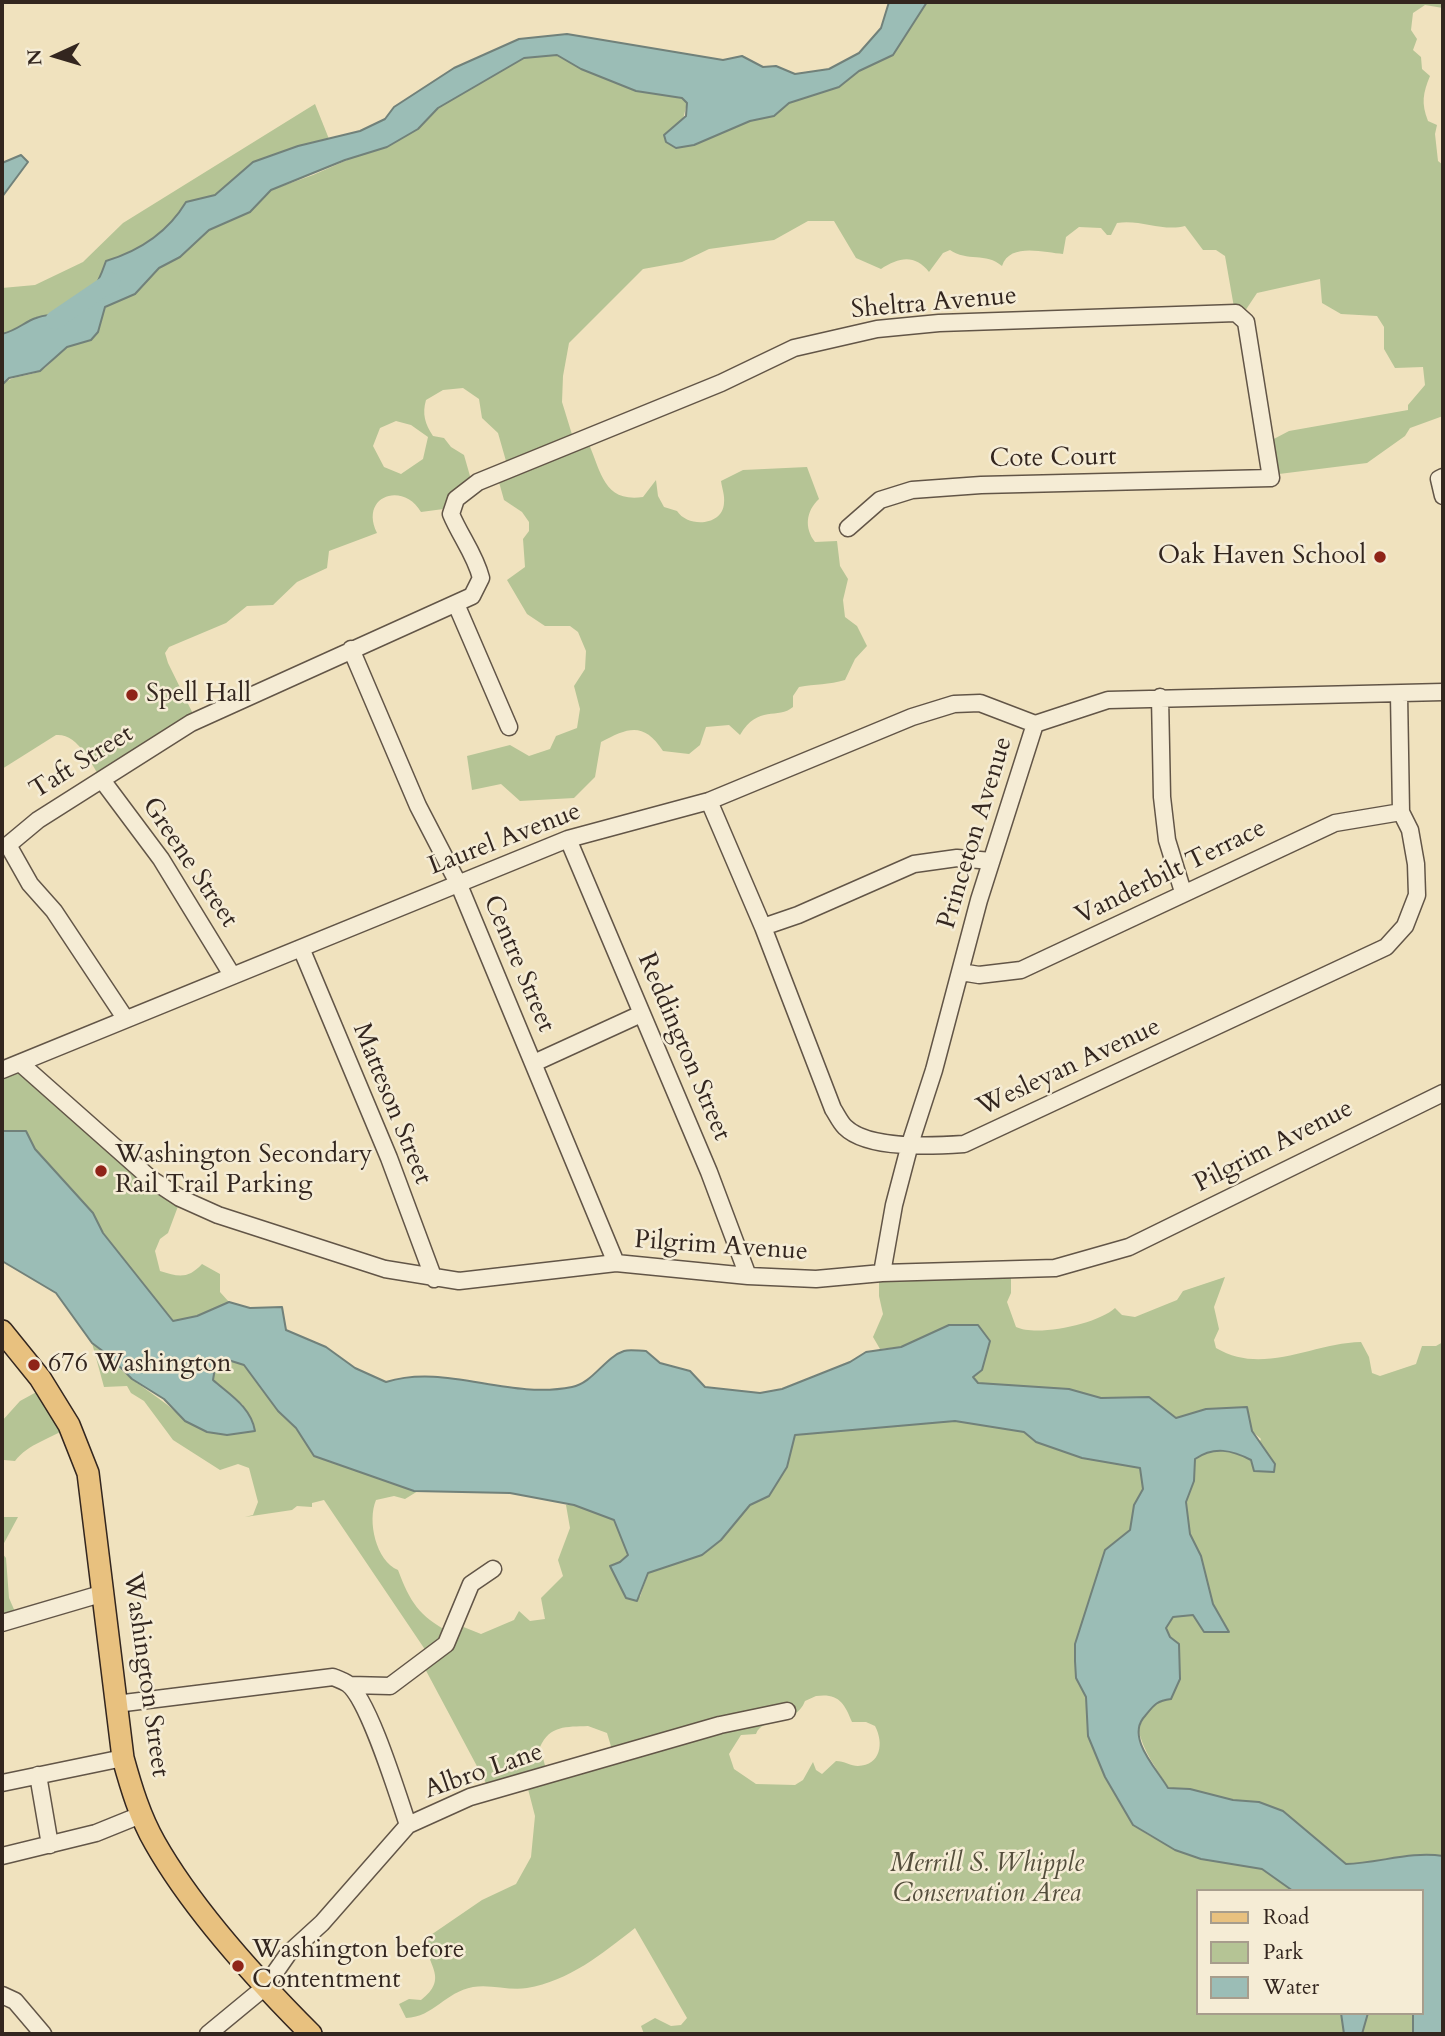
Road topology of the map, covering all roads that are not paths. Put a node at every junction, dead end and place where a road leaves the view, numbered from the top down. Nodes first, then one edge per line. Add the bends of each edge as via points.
1 (1443, 477) edge
2 (1272, 478) joint
3 (1443, 496) edge
4 (848, 528) dead end
5 (481, 578) joint
6 (456, 604) junction
7 (351, 649) junction
8 (1443, 692) edge
9 (1399, 694) junction
10 (1160, 697) junction
11 (1035, 724) junction
12 (509, 727) dead end
13 (102, 780) junction
14 (709, 801) junction
15 (1401, 812) junction
16 (568, 839) junction
17 (991, 861) junction
18 (459, 885) junction
19 (1183, 892) junction
20 (762, 927) junction
21 (301, 948) junction
22 (961, 972) junction
23 (232, 975) junction
24 (641, 1014) junction
25 (125, 1018) junction
26 (20, 1063) junction
27 (534, 1063) junction
28 (2, 1070) edge
29 (1443, 1093) edge
30 (910, 1144) junction
31 (615, 1263) junction
32 (882, 1273) junction
33 (748, 1276) junction
34 (434, 1279) junction
35 (2, 1331) edge
36 (493, 1569) dead end
37 (104, 1592) junction
38 (2, 1623) edge
39 (350, 1685) junction
40 (116, 1704) junction
41 (787, 1711) dead end
42 (123, 1758) junction
43 (38, 1775) junction
44 (2, 1783) edge
45 (143, 1814) junction
46 (408, 1825) junction
47 (50, 1845) junction
48 (2, 1856) edge
49 (265, 1987) junction
50 (2, 1995) edge
51 (43, 2034) edge
52 (208, 2034) edge
53 (311, 2034) edge

1 - 3 street via 1439,479
2 - 4 street, Cote Court via 912,489 880,500
2 - 5 street, Sheltra Avenue via 1251,343 1246,322 1236,313 877,328 794,348 478,482 456,499 451,513 476,557
5 - 6 street, Taft Street via 472,596
6 - 7 street, Taft Street
6 - 12 street
7 - 13 street, Taft Street via 191,723
7 - 18 street, Centre Street via 418,806
8 - 9 street, Princeton Avenue
9 - 10 street, Princeton Avenue
9 - 15 street, Wesleyan Avenue
10 - 11 street, Princeton Avenue via 1108,701
10 - 19 street via 1167,840
11 - 14 street, Laurel Avenue via 980,703 954,704 856,739
11 - 17 street, Princeton Avenue
13 - 23 street, Greene Street via 161,859
13 - 25 street, Taft Street via 38,820 8,845 30,884 54,911
14 - 16 street, Laurel Avenue
14 - 20 street, Wesleyan Avenue
15 - 19 street, Vanderbilt Terrace via 1335,823
15 - 30 street, Wesleyan Avenue via 1410,830 1417,895 1405,926 1386,947 964,1144
16 - 18 street, Laurel Avenue
16 - 24 street, Reddington Street
17 - 20 street via 957,858 914,864
17 - 22 street, Princeton Avenue
18 - 21 street, Laurel Avenue via 384,911
18 - 27 street, Centre Street
19 - 22 street, Vanderbilt Terrace via 1021,970 979,975
20 - 30 street, Wesleyan Avenue via 833,1109 846,1129 873,1141
21 - 23 street, Laurel Avenue
21 - 34 street, Matteson Street
22 - 30 street, Princeton Avenue
23 - 25 street, Laurel Avenue
24 - 27 street
24 - 33 street, Reddington Street
25 - 26 street, Laurel Avenue
26 - 28 street, Laurel Avenue
26 - 34 street, Pilgrim Avenue via 151,1179 180,1198 218,1215 385,1269
27 - 31 street, Centre Street
29 - 32 street, Pilgrim Avenue via 1141,1241 1096,1258 1055,1268
30 - 32 street, Princeton Avenue
31 - 33 street, Pilgrim Avenue
31 - 34 street, Pilgrim Avenue via 459,1281
32 - 33 street, Pilgrim Avenue via 816,1279
35 - 37 main road, Washington Street via 62,1413 88,1473
36 - 39 street via 471,1584 446,1644 390,1686
37 - 38 street
37 - 40 main road, Washington Street
39 - 40 street via 333,1677 299,1679
39 - 46 street via 383,1752
40 - 42 main road, Washington Street
41 - 46 street, Albro Lane via 470,1797
42 - 43 street
42 - 45 main road, Washington Street
43 - 44 street
43 - 47 street
45 - 47 street
45 - 49 main road, Washington Street via 155,1843 190,1894
46 - 49 street, Albro Lane via 322,1923 288,1954
47 - 48 street
49 - 52 street, Albro Lane
49 - 53 main road, Washington Street
50 - 51 street via 15,2001

